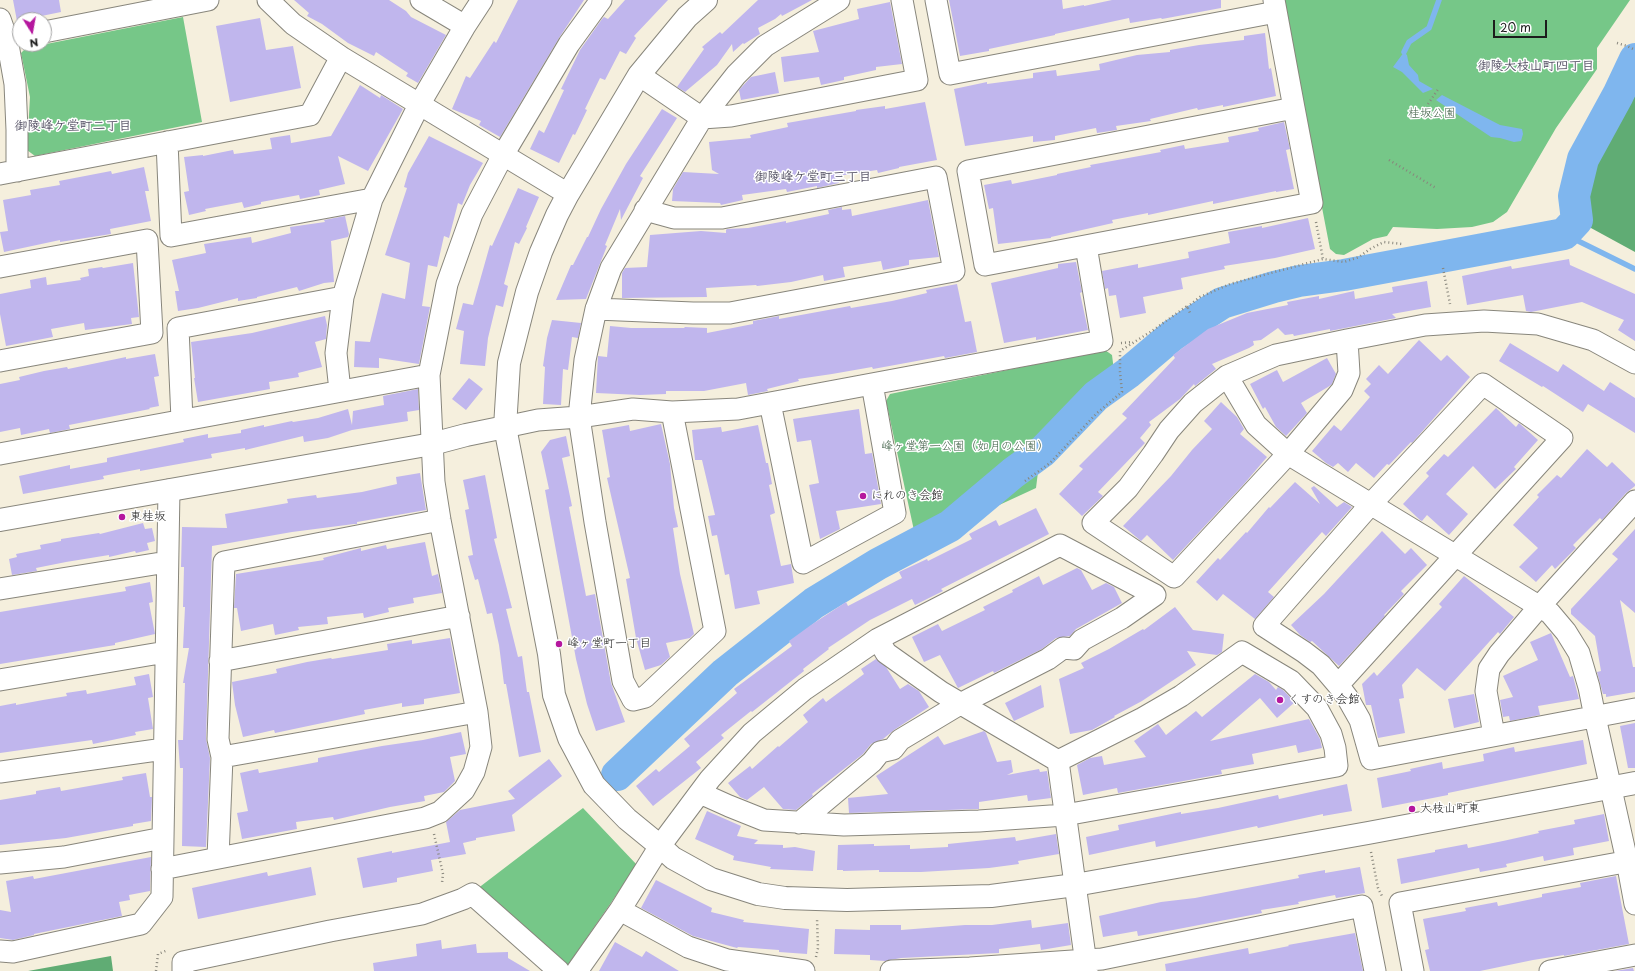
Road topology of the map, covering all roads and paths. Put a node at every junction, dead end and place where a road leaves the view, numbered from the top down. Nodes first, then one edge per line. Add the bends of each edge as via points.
1 (208, 0) edge
2 (268, 0) edge
3 (421, 0) edge
4 (482, 0) edge
5 (601, 0) edge
6 (706, 0) edge
7 (839, 0) edge
8 (902, 0) edge
9 (936, 0) edge
10 (1275, 6) edge
11 (0, 19) edge
12 (465, 26) junction
13 (52, 30) edge
14 (12, 37) edge
15 (1617, 43) dead end
16 (1635, 50) edge
17 (14, 52) edge
18 (341, 57) junction
19 (640, 75) junction
20 (1439, 88) dead end
21 (1428, 104) dead end
22 (420, 105) junction
23 (1294, 108) junction
24 (702, 118) junction
25 (167, 142) junction
26 (503, 155) junction
27 (1389, 160) dead end
28 (8, 173) edge
29 (1436, 188) dead end
30 (568, 194) junction
31 (372, 199) junction
32 (1312, 203) junction
33 (645, 210) junction
34 (1402, 244) dead end
35 (1086, 246) junction
36 (1323, 259) junction
37 (0, 267) edge
38 (1443, 268) dead end
39 (343, 297) junction
40 (1187, 306) junction
41 (596, 309) junction
42 (1190, 313) dead end
43 (1453, 322) junction
44 (1346, 340) junction
45 (0, 361) edge
46 (1635, 363) edge
47 (429, 375) junction
48 (1227, 376) junction
49 (872, 384) junction
50 (340, 391) junction
51 (770, 403) junction
52 (672, 412) junction
53 (578, 417) junction
54 (182, 420) junction
55 (505, 427) junction
56 (432, 444) junction
57 (0, 454) edge
58 (1288, 454) junction
59 (1025, 481) dead end
60 (169, 490) junction
61 (1635, 502) edge
62 (1370, 505) junction
63 (0, 520) edge
64 (440, 520) junction
65 (1456, 557) junction
66 (167, 562) junction
67 (0, 589) edge
68 (1539, 606) junction
69 (459, 616) junction
70 (878, 639) junction
71 (166, 652) junction
72 (220, 661) junction
73 (0, 680) edge
74 (1338, 685) junction
75 (960, 704) junction
76 (1635, 709) edge
77 (477, 712) junction
78 (1595, 717) junction
79 (1494, 735) junction
80 (164, 749) junction
81 (222, 757) junction
82 (1058, 761) junction
83 (0, 772) edge
84 (1635, 783) edge
85 (1612, 787) junction
86 (700, 793) junction
87 (1065, 815) junction
88 (430, 816) junction
89 (800, 823) junction
90 (162, 838) junction
91 (660, 846) junction
92 (218, 858) junction
93 (1631, 861) edge
94 (0, 863) edge
95 (162, 869) junction
96 (442, 883) dead end
97 (1075, 885) junction
98 (1635, 904) edge
99 (620, 910) junction
100 (816, 918) dead end
101 (0, 951) edge
102 (1635, 955) edge
103 (1087, 966) edge
104 (810, 967) edge
105 (183, 971) edge
106 (560, 971) edge
107 (577, 971) edge
108 (891, 971) edge
109 (1375, 971) edge
110 (1413, 971) edge
111 (1550, 971) edge

1 - 13 street
2 - 18 street via 294,24
3 - 12 street
4 - 12 street
5 - 26 street via 569,44
6 - 19 street via 687,17
7 - 24 street via 765,46 736,75
8 - 24 street via 918,80 731,116
9 - 10 street via 950,74
10 - 23 street
11 - 14 street
12 - 22 street
15 - 16 path
17 - 28 street via 17,130
18 - 22 street
18 - 25 street via 310,115
19 - 24 street
19 - 30 street
20 - 21 path
22 - 26 street
22 - 31 street
23 - 32 street
23 - 35 street via 968,171 985,265
24 - 33 street
25 - 28 street
25 - 31 street via 171,236
26 - 30 street
26 - 47 street via 472,214 447,284
27 - 29 path
30 - 55 street via 541,252 527,292 510,363
31 - 39 street
32 - 35 street
32 - 36 path
33 - 41 street via 611,268
33 - 41 street via 674,218 722,218 936,177 954,271 730,313
34 - 36 path via 1384,242 1370,248 1359,257 1344,262
35 - 49 street via 1102,341
36 - 40 path via 1230,284 1200,296
37 - 45 street via 147,240 152,333
38 - 43 path
39 - 50 street via 336,353
39 - 54 street via 178,328
40 - 42 path
40 - 59 path via 1120,351 1122,392 1097,413 1050,463
41 - 53 street
43 - 44 street
43 - 46 street via 1538,324 1593,340
44 - 48 street via 1276,354
44 - 58 street via 1349,373 1342,390
47 - 50 street
47 - 56 street
48 - 58 street via 1256,425
48 - 58 street via 1193,403 1169,430 1128,488 1093,523 1174,577
49 - 51 street
49 - 51 street via 895,513 803,563
50 - 54 street
51 - 52 street via 722,411
52 - 53 street via 633,409
52 - 53 street via 715,630 645,697 633,700 623,681
53 - 55 street via 538,420
54 - 57 street
55 - 56 street via 466,434
55 - 91 street via 554,695 570,738 594,785 627,819
56 - 60 street
56 - 64 street
58 - 62 street
60 - 63 street
60 - 66 street
61 - 68 street
62 - 65 street
62 - 65 street via 1483,384 1562,438
62 - 74 street via 1264,626 1321,665
64 - 69 street
64 - 72 street via 224,562
65 - 68 street
65 - 74 street
66 - 67 street
66 - 71 street
68 - 78 street via 1550,613 1579,653 1590,687
68 - 79 street via 1489,669 1486,691
69 - 72 street
69 - 77 street
70 - 75 street via 886,653
70 - 75 street via 1060,545 1155,595 1122,618 1082,640 1074,649 1063,648 1048,659
70 - 86 street via 805,689 752,734
71 - 73 street
71 - 80 street
72 - 81 street via 218,739
74 - 79 street via 1360,720 1371,759
75 - 82 street
75 - 89 street via 900,740 893,749 880,752 872,762
76 - 78 street
77 - 81 street
77 - 88 street via 481,747 474,772 464,790 440,812
78 - 79 street
78 - 85 street
80 - 83 street
80 - 90 street
81 - 92 street
82 - 87 street
82 - 87 street via 1181,696 1242,652 1291,681 1304,693 1324,719 1335,748 1337,766
84 - 85 street
85 - 93 street
85 - 97 street
86 - 89 street via 764,820
86 - 91 street
87 - 89 street via 919,823
87 - 97 street
88 - 92 street
88 - 96 path via 443,874
90 - 94 street via 64,857
90 - 95 street
91 - 97 street via 673,858 711,879 758,894 785,898 847,900 991,896
91 - 99 street
92 - 95 street
93 - 98 street
93 - 110 street via 1400,903
95 - 101 street via 162,896 141,924 13,952
97 - 103 street
99 - 104 street via 688,947 726,960
99 - 107 street
100 - 104 path via 818,948
102 - 111 street
103 - 108 street
103 - 109 street via 1102,959 1362,906
105 - 106 street via 183,962 422,914 463,900 472,894

